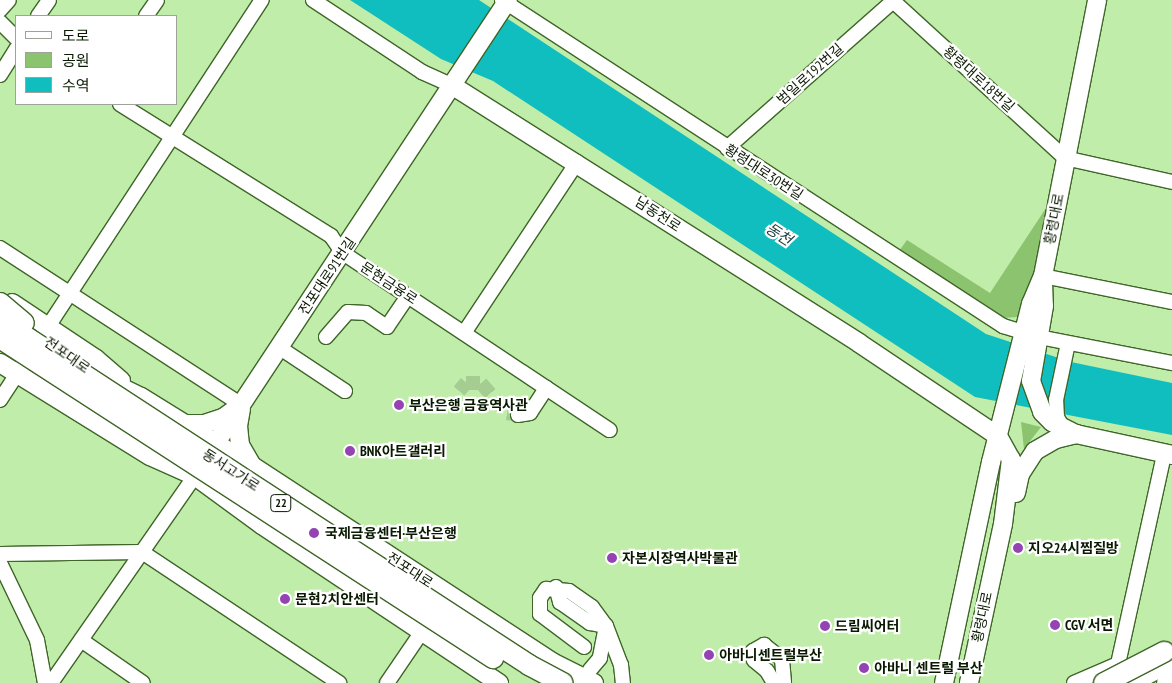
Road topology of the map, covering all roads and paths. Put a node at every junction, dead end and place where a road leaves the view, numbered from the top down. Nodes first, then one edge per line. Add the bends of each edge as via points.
1 (9, 0) edge
2 (49, 0) edge
3 (157, 0) edge
4 (262, 0) edge
5 (314, 0) edge
6 (893, 0) edge
7 (1096, 0) edge
8 (506, 1) edge
9 (0, 10) edge
10 (39, 15) edge
11 (147, 15) edge
12 (0, 22) edge
13 (15, 37) edge
14 (15, 51) edge
15 (0, 75) edge
16 (456, 81) junction
17 (122, 105) edge
18 (171, 136) junction
19 (727, 148) junction
20 (1065, 158) junction
21 (577, 162) junction
22 (1172, 182) edge
23 (0, 248) edge
24 (343, 253) junction
25 (1043, 276) junction
26 (70, 293) junction
27 (0, 296) edge
28 (408, 296) junction
29 (1172, 302) edge
30 (0, 303) edge
31 (0, 309) edge
32 (0, 320) edge
33 (45, 332) junction
34 (464, 333) junction
35 (1032, 335) junction
36 (326, 337) dead end
37 (0, 338) edge
38 (0, 343) edge
39 (280, 348) junction
40 (1067, 348) junction
41 (0, 349) edge
42 (1148, 358) junction
43 (0, 363) edge
44 (1172, 363) edge
45 (22, 367) junction
46 (1172, 367) edge
47 (546, 388) junction
48 (345, 391) dead end
49 (103, 397) junction
50 (0, 400) edge
51 (242, 405) junction
52 (518, 415) dead end
53 (1059, 423) junction
54 (182, 424) junction
55 (609, 430) dead end
56 (998, 436) junction
57 (215, 444) junction
58 (1168, 454) edge
59 (251, 465) junction
60 (195, 476) junction
61 (295, 494) junction
62 (1003, 524) junction
63 (262, 526) junction
64 (142, 552) junction
65 (0, 554) edge
66 (0, 563) edge
67 (606, 626) junction
68 (421, 633) junction
69 (978, 633) junction
70 (954, 637) junction
71 (81, 640) junction
72 (1172, 646) edge
73 (584, 647) dead end
74 (1172, 654) edge
75 (1172, 660) edge
76 (1172, 673) edge
77 (592, 676) edge
78 (1122, 677) edge
79 (1172, 680) edge
80 (45, 683) edge
81 (51, 683) edge
82 (143, 683) edge
83 (339, 683) edge
84 (387, 683) edge
85 (499, 683) edge
86 (534, 683) edge
87 (563, 683) edge
88 (623, 683) edge
89 (774, 683) edge
90 (784, 683) edge
91 (933, 683) edge
92 (944, 683) edge
93 (969, 683) edge
94 (979, 683) edge
95 (1074, 683) edge
96 (1104, 683) edge
97 (1152, 683) edge
98 (1166, 683) edge

1 - 9 street
2 - 10 street
3 - 11 street
4 - 18 street
5 - 16 street, 남동천로 via 422,72
6 - 19 street, 범일로192번길
6 - 20 street, 황령대로18번길
7 - 20 main road, 황령대로
8 - 16 main road, 전포대로91번길
8 - 19 street, 황령대로30번길
12 - 13 street
14 - 15 street
16 - 21 main road, 남동천로
16 - 24 main road, 전포대로91번길
17 - 18 street, 문현금융로
18 - 24 street, 문현금융로 via 331,236
18 - 26 street
19 - 35 street, 황령대로30번길 via 988,318
20 - 22 street
20 - 25 main road, 황령대로
21 - 34 street
21 - 56 main road, 남동천로 via 860,343
23 - 26 street
24 - 28 street, 문현금융로
24 - 39 main road, 전포대로91번길
25 - 29 street
25 - 35 main road, 황령대로
26 - 33 street
26 - 51 street
27 - 33 main road
28 - 34 street, 문현금융로
28 - 36 street via 387,327 366,313 348,312
30 - 49 highway, bridge
31 - 33 main road, 전포대로
32 - 49 highway, 동서고가로 / 22, bridge
33 - 45 street
33 - 54 main road, 전포대로 via 95,374 141,397
34 - 47 street, 문현금융로
35 - 40 street, 황령대로30번길
35 - 53 main road via 1031,381
35 - 56 main road, 황령대로
37 - 49 highway, 동서고가로 / 22, bridge
38 - 45 main road, 전포대로
39 - 48 street
39 - 51 main road, 전포대로91번길
40 - 42 street, 황령대로30번길
40 - 53 street via 1056,400
41 - 49 highway, bridge
42 - 44 street
42 - 46 street
43 - 45 main road
45 - 50 street
45 - 60 main road, 전포대로
47 - 52 street via 530,413
47 - 55 street, 문현금융로
49 - 86 highway, 동서고가로 / 22, bridge
49 - 87 highway, 동서고가로 / 22, bridge via 521,660
51 - 54 main road via 223,418 204,424
51 - 57 main road, 전포대로91번길
51 - 59 main road via 238,426 240,445
53 - 58 main road
53 - 62 main road via 1047,443 1026,461 1013,506
54 - 57 main road, 전포대로
56 - 62 main road, 황령대로 via 1011,459
56 - 70 main road, 황령대로
57 - 59 main road, 전포대로
57 - 60 main road, 전포대로91번길
58 - 78 street
59 - 61 main road, 전포대로
60 - 63 main road, 전포대로
60 - 64 street
61 - 63 main road via 270,495 259,511
61 - 77 main road, 전포대로 via 552,662
62 - 69 main road, 황령대로
63 - 68 main road, 전포대로
64 - 65 street
64 - 71 street
64 - 83 street
66 - 80 street via 37,640
67 - 73 street via 592,607 569,591 556,587 546,589 540,598 540,614
67 - 77 street via 600,658
67 - 88 street via 621,665
68 - 84 street
68 - 85 main road, 전포대로
69 - 93 main road, 황령대로
69 - 94 main road
70 - 91 main road
70 - 92 main road, 황령대로
71 - 81 street
71 - 82 street
72 - 96 highway, bridge
74 - 78 main road
75 - 78 highway
76 - 97 highway
78 - 95 street
79 - 98 main road
89 - 90 street via 767,671 754,660 753,651 764,646 782,659

